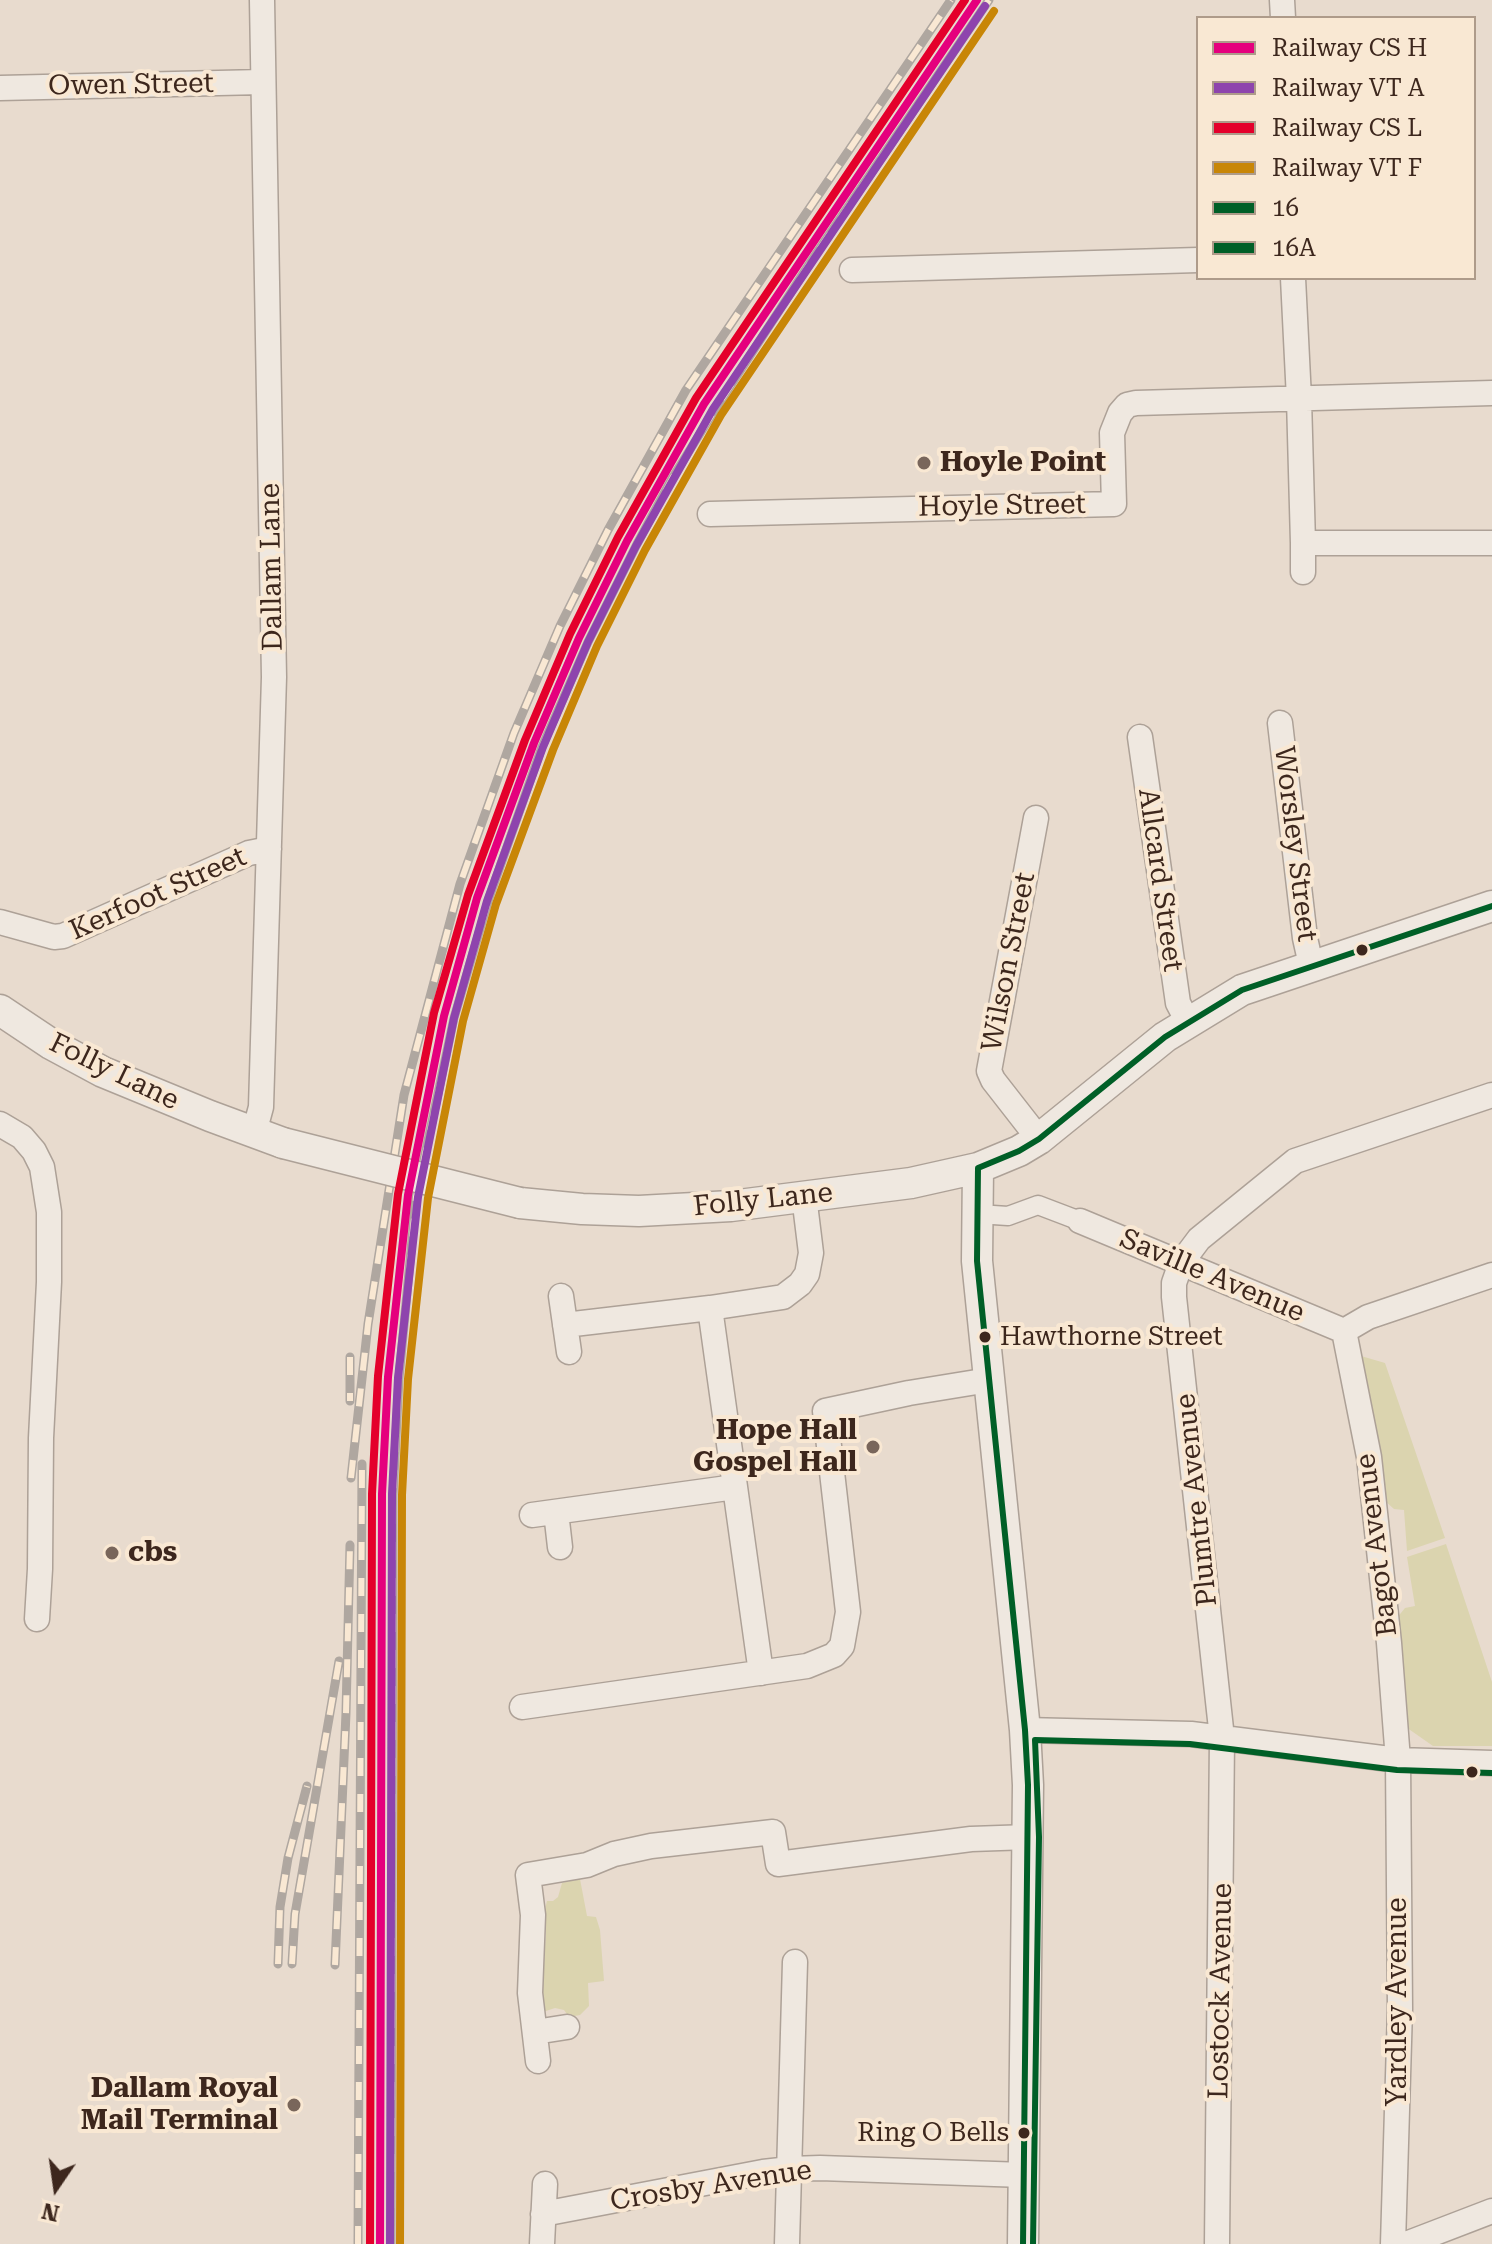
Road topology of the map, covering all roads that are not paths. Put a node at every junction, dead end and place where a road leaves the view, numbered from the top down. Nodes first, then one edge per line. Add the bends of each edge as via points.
1 (262, 0) edge
2 (262, 82) junction
3 (0, 88) edge
4 (1196, 260) edge
5 (852, 270) dead end
6 (1293, 280) edge
7 (1492, 393) edge
8 (1299, 399) junction
9 (710, 514) dead end
10 (1303, 543) junction
11 (1492, 543) edge
12 (1303, 572) dead end
13 (1280, 723) dead end
14 (1140, 737) dead end
15 (1036, 818) dead end
16 (269, 849) junction
17 (1492, 906) edge
18 (0, 922) edge
19 (1311, 965) junction
20 (0, 1010) edge
21 (1188, 1022) junction
22 (1492, 1095) edge
23 (0, 1124) edge
24 (254, 1133) junction
25 (1039, 1139) junction
26 (978, 1168) junction
27 (804, 1196) junction
28 (993, 1215) dead end
29 (1080, 1221) joint
30 (1181, 1263) junction
31 (1492, 1275) edge
32 (561, 1296) dead end
33 (710, 1308) junction
34 (565, 1325) junction
35 (1344, 1331) junction
36 (569, 1352) dead end
37 (989, 1380) junction
38 (735, 1487) junction
39 (560, 1547) dead end
40 (37, 1619) dead end
41 (761, 1673) junction
42 (522, 1707) dead end
43 (1025, 1730) junction
44 (1222, 1738) junction
45 (1398, 1760) junction
46 (1492, 1763) edge
47 (1029, 1837) junction
48 (795, 1962) dead end
49 (567, 2027) dead end
50 (535, 2032) junction
51 (538, 2061) dead end
52 (790, 2169) junction
53 (1024, 2175) junction
54 (545, 2184) dead end
55 (1492, 2211) edge
56 (543, 2214) junction
57 (542, 2244) edge
58 (787, 2244) edge
59 (1023, 2244) edge
60 (1217, 2244) edge
61 (1393, 2244) edge
62 (1406, 2244) edge

1 - 2 street, Dallam Lane
2 - 3 street, Owen Street
2 - 16 street, Dallam Lane via 274,677
4 - 5 street
6 - 8 street
7 - 8 street, Hoyle Street
8 - 9 street, Hoyle Street via 1127,405 1112,433 1114,504
8 - 10 street
10 - 11 street
10 - 12 street
13 - 19 street, Worsley Street
14 - 21 street, Allcard Street via 1178,1003
15 - 25 street, Wilson Street via 989,1071
16 - 18 street, Kerfoot Street via 249,853 59,938
16 - 24 street, Dallam Lane via 261,1107
17 - 19 street, Folly Lane
19 - 21 street, Folly Lane via 1242,990
20 - 24 street, Folly Lane via 103,1072
21 - 25 street, Folly Lane
22 - 30 street via 1303,1157 1199,1239
23 - 40 street via 34,1151 49,1212
24 - 27 street, Folly Lane, bridge via 520,1203 639,1211
25 - 26 street, Folly Lane
26 - 27 street, Folly Lane
26 - 37 street via 977,1261
27 - 33 street via 811,1253 800,1284 773,1299
28 - 29 street via 1008,1216 1038,1205
29 - 30 street, Saville Avenue
30 - 35 street, Saville Avenue
30 - 44 street, Plumtre Avenue via 1174,1297
31 - 35 street via 1368,1317
32 - 34 street
33 - 34 street
33 - 38 street
34 - 36 street
35 - 45 street, Bagot Avenue via 1369,1457
37 - 41 street via 825,1411 847,1632 842,1646 824,1661
37 - 43 street
38 - 39 street via 544,1514
38 - 41 street
41 - 42 street
43 - 44 street
43 - 47 street
44 - 45 street
44 - 60 street, Lostock Avenue
45 - 46 street
45 - 61 street, Yardley Avenue via 1400,2009
47 - 50 street via 971,1839 778,1864 773,1832 651,1846 528,1875
47 - 53 street
48 - 52 street
49 - 50 street
50 - 51 street
52 - 53 street, Crosby Avenue
52 - 56 street, Crosby Avenue
52 - 58 street
53 - 59 street
54 - 56 street
55 - 62 street
56 - 57 street

